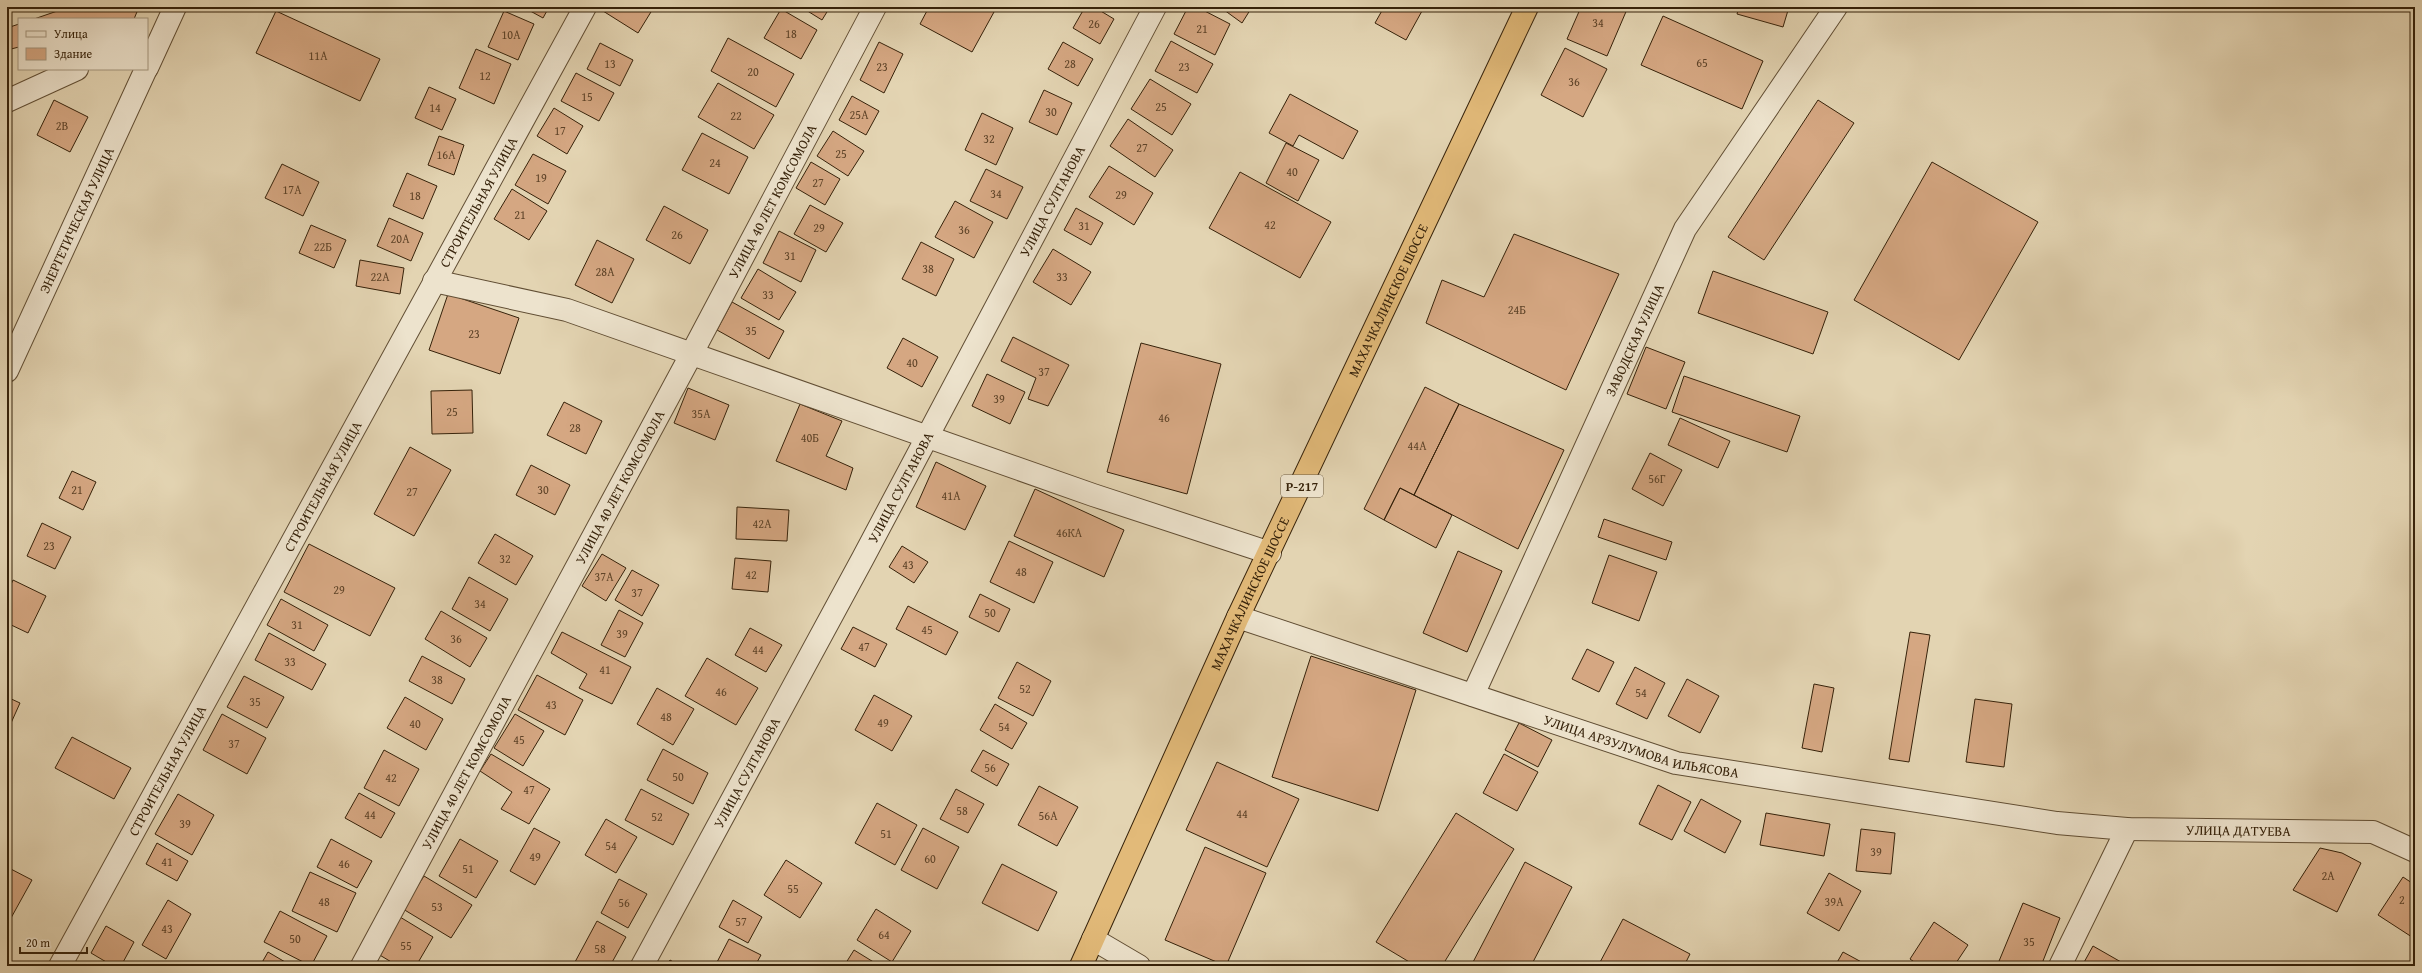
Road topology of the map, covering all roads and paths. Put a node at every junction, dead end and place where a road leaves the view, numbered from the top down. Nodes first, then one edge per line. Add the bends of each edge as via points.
1 (175, 7) edge
2 (585, 7) edge
3 (875, 7) edge
4 (1155, 7) edge
5 (1527, 7) edge
6 (1836, 7) edge
7 (148, 64) edge
8 (75, 70) edge
9 (145, 70) edge
10 (7, 101) edge
11 (434, 281) junction
12 (692, 353) junction
13 (7, 371) edge
14 (926, 438) junction
15 (1270, 553) junction
16 (1238, 617) junction
17 (1473, 695) junction
18 (2057, 823) joint
19 (2127, 829) junction
20 (2415, 851) edge
21 (1093, 939) junction
22 (60, 966) edge
23 (362, 966) edge
24 (642, 966) edge
25 (1081, 966) edge
26 (1139, 966) edge
27 (2060, 966) edge

1 - 7 street, ЭНЕРГЕТИЧЕСКАЯ УЛИЦА
2 - 11 street, СТРОИТЕЛЬНАЯ УЛИЦА
3 - 12 street, УЛИЦА 40 ЛЕТ КОМСОМОЛА
4 - 14 street, УЛИЦА СУЛТАНОВА
5 - 15 highway, МАХАЧКАЛИНСКОЕ ШОССЕ / Р-217
6 - 17 street, ЗАВОДСКАЯ УЛИЦА via 1685,229
8 - 10 street
9 - 13 street, ЭНЕРГЕТИЧЕСКАЯ УЛИЦА
11 - 12 street via 567,310
11 - 22 street, СТРОИТЕЛЬНАЯ УЛИЦА
12 - 14 street
12 - 23 street, УЛИЦА 40 ЛЕТ КОМСОМОЛА
14 - 15 street via 1093,496
14 - 24 street, УЛИЦА СУЛТАНОВА
15 - 16 highway, МАХАЧКАЛИНСКОЕ ШОССЕ / Р-217
16 - 17 street, УЛИЦА АРЗУЛУМОВА ИЛЬЯСОВА
16 - 21 highway, МАХАЧКАЛИНСКОЕ ШОССЕ / Р-217
17 - 18 street, УЛИЦА АРЗУЛУМОВА ИЛЬЯСОВА via 1676,763
18 - 19 street, УЛИЦА ДАТУЕВА
19 - 20 street, УЛИЦА ДАТУЕВА via 2373,832
19 - 27 street
21 - 25 highway, МАХАЧКАЛИНСКОЕ ШОССЕ / Р-217
21 - 26 street

